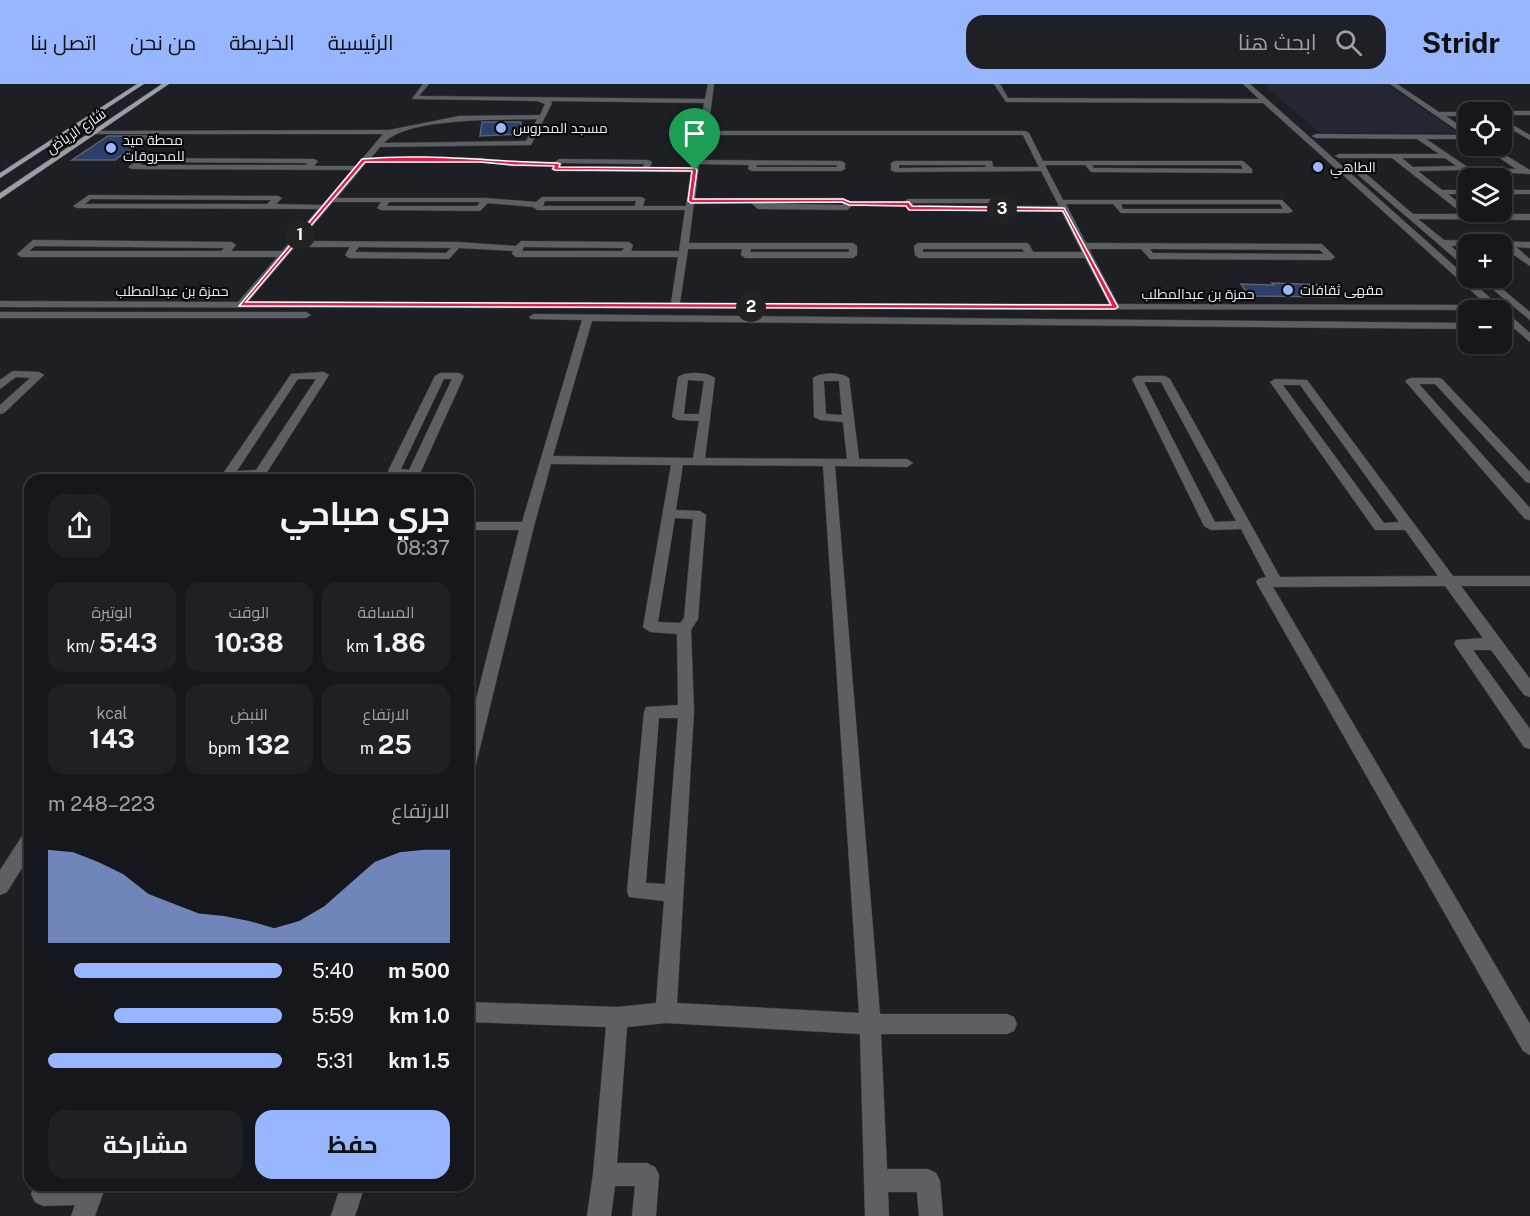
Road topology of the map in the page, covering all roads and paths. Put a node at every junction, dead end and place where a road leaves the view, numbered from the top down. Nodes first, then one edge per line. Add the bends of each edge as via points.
1 (141, 84) edge
2 (165, 84) edge
3 (426, 84) edge
4 (711, 84) edge
5 (997, 84) edge
6 (1246, 84) edge
7 (1255, 84) edge
8 (1393, 84) edge
9 (537, 99) junction
10 (562, 99) junction
11 (708, 101) junction
12 (1266, 101) junction
13 (549, 103) junction
14 (1512, 113) edge
15 (1530, 113) edge
16 (1438, 114) junction
17 (1458, 114) edge
18 (542, 117) junction
19 (1512, 127) edge
20 (1458, 129) edge
21 (1518, 131) junction
22 (1530, 131) edge
23 (95, 132) junction
24 (389, 132) junction
25 (704, 134) junction
26 (1316, 136) junction
27 (1458, 136) edge
28 (1419, 137) junction
29 (1530, 138) edge
30 (378, 145) junction
31 (1393, 155) junction
32 (1339, 156) junction
33 (1445, 156) junction
34 (1502, 156) edge
35 (364, 160) junction
36 (753, 163) junction
37 (1087, 163) junction
38 (695, 166) junction
39 (1042, 166) junction
40 (307, 168) junction
41 (358, 168) junction
42 (1458, 168) edge
43 (1462, 168) edge
44 (1409, 169) junction
45 (990, 170) junction
46 (1512, 172) edge
47 (1528, 173) edge
48 (0, 176) edge
49 (1438, 192) junction
50 (1458, 192) edge
51 (1512, 192) edge
52 (1530, 192) edge
53 (0, 197) edge
54 (330, 200) junction
55 (1115, 202) junction
56 (690, 205) junction
57 (1063, 206) junction
58 (269, 207) junction
59 (324, 207) junction
60 (1458, 207) edge
61 (1413, 216) junction
62 (1458, 217) edge
63 (1512, 217) edge
64 (1530, 217) edge
65 (1443, 243) junction
66 (1458, 243) edge
67 (292, 244) junction
68 (1512, 244) edge
69 (1530, 245) edge
70 (747, 246) junction
71 (1083, 246) junction
72 (1143, 246) junction
73 (1512, 249) edge
74 (684, 250) junction
75 (223, 254) junction
76 (284, 254) junction
77 (1029, 255) junction
78 (1088, 255) junction
79 (1458, 256) edge
80 (1530, 263) edge
81 (1496, 288) edge
82 (1487, 300) edge
83 (0, 304) edge
84 (241, 304) junction
85 (398, 306) junction
86 (445, 306) junction
87 (675, 307) junction
88 (1115, 307) junction
89 (1458, 311) edge
90 (0, 315) edge
91 (385, 315) junction
92 (433, 315) junction
93 (516, 317) dead end
94 (528, 317) dead end
95 (1530, 317) edge
96 (588, 318) junction
97 (1512, 322) edge
98 (1458, 326) edge
99 (1512, 326) edge
100 (1516, 326) junction
101 (1530, 339) edge
102 (0, 386) edge
103 (0, 411) edge
104 (705, 417) dead end
105 (848, 418) dead end
106 (546, 460) junction
107 (678, 461) junction
108 (699, 461) junction
109 (829, 461) junction
110 (853, 462) junction
111 (907, 463) dead end
112 (229, 474) edge
113 (260, 474) edge
114 (403, 474) edge
115 (414, 474) edge
116 (1530, 479) edge
117 (669, 514) junction
118 (1530, 516) edge
119 (1245, 525) junction
120 (474, 526) edge
121 (527, 526) junction
122 (1410, 526) junction
123 (1450, 581) junction
124 (1530, 581) edge
125 (1276, 582) junction
126 (684, 629) junction
127 (1496, 644) junction
128 (1530, 691) edge
129 (686, 711) junction
130 (474, 740) edge
131 (1530, 742) edge
132 (24, 848) edge
133 (0, 886) edge
134 (673, 893) junction
135 (474, 1012) edge
136 (666, 1013) junction
137 (617, 1017) junction
138 (870, 1024) junction
139 (1006, 1024) dead end
140 (1530, 1044) edge
141 (605, 1174) junction
142 (876, 1180) junction
143 (45, 1191) edge
144 (73, 1191) edge
145 (92, 1191) edge
146 (351, 1191) edge
147 (82, 1216) edge
148 (343, 1216) edge
149 (599, 1216) edge
150 (644, 1216) edge
151 (878, 1216) edge
152 (931, 1216) edge

1 - 48 main road, شارع الرياض
2 - 23 main road, شارع الرياض
3 - 9 street via 414,99
4 - 11 street
5 - 12 street via 1006,100
6 - 12 street
7 - 26 street
8 - 16 street
9 - 10 street
9 - 13 street
10 - 11 street
10 - 13 street
11 - 25 street
12 - 82 street
13 - 18 street
14 - 15 street
16 - 17 street
16 - 20 street
18 - 24 street via 459,118
18 - 30 street via 528,143
19 - 21 street
21 - 22 street
21 - 29 street
23 - 24 street
23 - 53 main road, شارع الرياض
24 - 30 street
25 - 38 street
25 - 39 street via 1025,133
26 - 28 street
26 - 32 street
27 - 28 street
28 - 33 street
30 - 35 street
31 - 32 street
31 - 33 street
31 - 44 street
32 - 61 street
33 - 43 street
34 - 47 street
35 - 38 street via 413,160 417,166 427,167
35 - 41 street
36 - 36 street via 841,163 841,169 752,169
36 - 38 street
37 - 37 street via 1243,163 1250,171 1091,170
37 - 39 street
38 - 56 street
39 - 45 street
39 - 57 street
40 - 40 street via 181,167 132,167 142,160 314,161
40 - 41 street
41 - 54 street
42 - 44 street
44 - 49 street
45 - 45 street via 895,170 895,163 989,163
46 - 47 street
49 - 50 street
49 - 60 street
51 - 52 street
54 - 56 street via 485,200 539,205 537,208
54 - 59 street
55 - 55 street via 1282,202 1289,211 1121,211
55 - 57 street
56 - 57 street via 843,201 909,204 909,208
56 - 74 street
57 - 71 street
58 - 58 street via 111,207 77,207 89,197 278,198
58 - 59 street
59 - 67 street
61 - 62 street
61 - 65 street
63 - 64 street
65 - 66 street
65 - 79 street
67 - 74 street via 457,245 519,249 516,254
67 - 76 street
68 - 69 street
70 - 70 street via 853,246 853,255 745,255
70 - 74 street
71 - 72 street
71 - 78 street
72 - 72 street via 1322,247 1331,257 1150,256
73 - 80 street
74 - 87 street
75 - 75 street via 211,254 21,254 33,243 232,245
75 - 76 street
76 - 84 street
77 - 77 street via 919,255 918,246 1026,246
77 - 78 street
78 - 88 street
81 - 95 street
83 - 84 street, حمزة بن عبدالمطلب
84 - 85 street, حمزة بن عبدالمطلب
85 - 86 street, حمزة بن عبدالمطلب
85 - 91 street
86 - 87 street, حمزة بن عبدالمطلب
86 - 92 street
87 - 88 street, حمزة بن عبدالمطلب
88 - 89 street, حمزة بن عبدالمطلب
90 - 91 street, حمزة بن عبدالمطلب
91 - 92 street, حمزة بن عبدالمطلب
92 - 93 street, حمزة بن عبدالمطلب
94 - 96 street, حمزة بن عبدالمطلب
96 - 98 street, حمزة بن عبدالمطلب
96 - 106 street
97 - 100 street
99 - 100 street
100 - 101 street
102 - 103 street via 13,374 39,375
104 - 108 street
105 - 110 street
106 - 107 street
106 - 121 street
107 - 108 street
107 - 117 street
108 - 109 street
109 - 110 street
109 - 138 street
110 - 111 street
112 - 113 street via 295,376 324,375
114 - 115 street via 394,471 440,376 459,376
116 - 118 street via 1438,381 1410,381
117 - 126 street via 651,627
117 - 126 street via 700,515 692,619
119 - 119 street via 1164,379 1137,379 1212,526
119 - 125 street
120 - 121 street
121 - 130 street
122 - 122 street via 1303,382 1275,382 1380,527
122 - 123 street
123 - 124 street
123 - 125 street
123 - 127 street
125 - 140 street via 1263,582
126 - 129 street
127 - 128 street
127 - 131 street via 1461,644
129 - 134 street
129 - 134 street via 652,712 636,891
132 - 133 street
134 - 136 street
135 - 137 street
136 - 137 street
136 - 138 street
137 - 141 street
138 - 139 street
138 - 142 street
141 - 149 street
141 - 150 street via 647,1175
142 - 151 street
142 - 152 street via 928,1181
143 - 144 street via 43,1194
145 - 147 street
146 - 148 street

